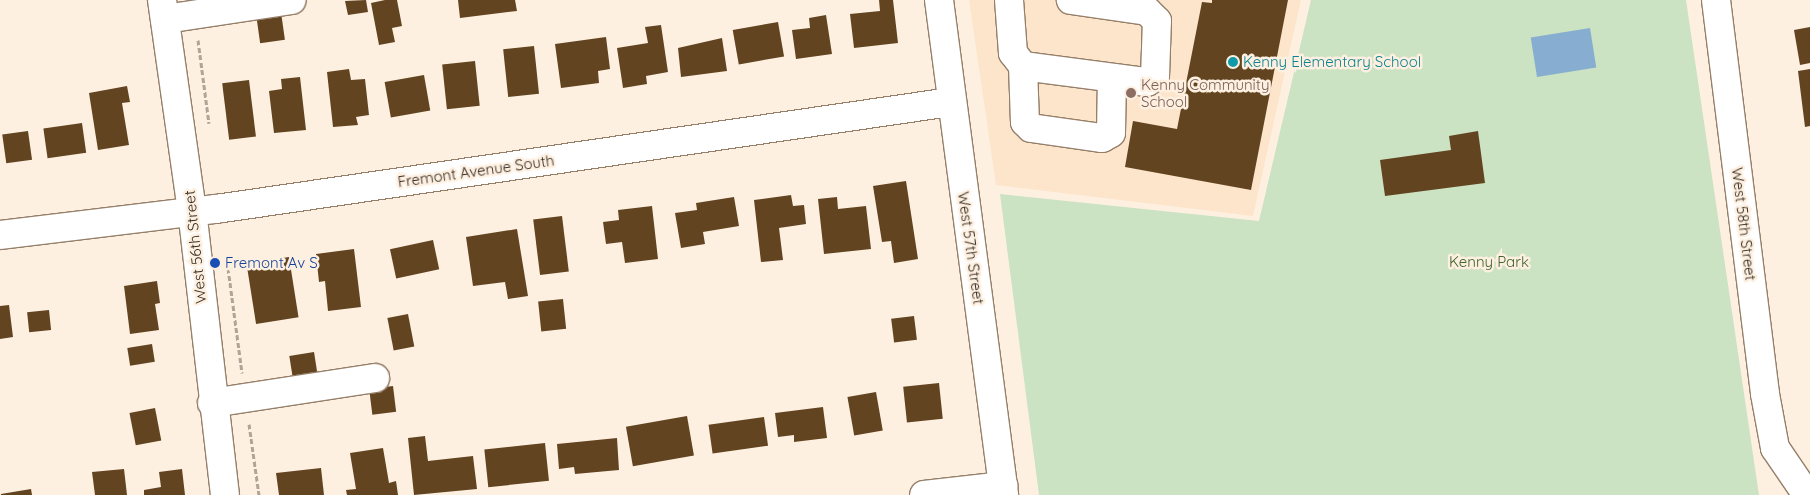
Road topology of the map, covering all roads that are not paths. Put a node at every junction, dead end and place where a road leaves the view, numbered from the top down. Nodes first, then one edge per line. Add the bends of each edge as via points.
1 (292, 0) edge
2 (939, 0) edge
3 (1009, 0) edge
4 (1071, 0) edge
5 (1716, 0) edge
6 (164, 9) edge
7 (1023, 66) junction
8 (1112, 78) junction
9 (950, 102) junction
10 (192, 210) junction
11 (0, 235) edge
12 (375, 378) dead end
13 (212, 403) junction
14 (1003, 490) edge
15 (224, 495) edge
16 (924, 495) edge
17 (1810, 495) edge

1 - 6 street via 195,12
2 - 9 street, West 57th Street
3 - 7 street via 1013,53
4 - 8 street via 1146,11 1157,20 1155,77 1147,82
5 - 17 street, West 58th Street via 1765,394 1775,448 1802,489
6 - 10 street, West 56th Street
7 - 8 street
7 - 8 street via 1025,122 1031,128 1102,138 1111,133
9 - 10 street, Fremont Avenue South
9 - 14 street, West 57th Street
10 - 11 street, Fremont Avenue South
10 - 13 street, West 56th Street
12 - 13 street
13 - 15 street, West 56th Street
14 - 16 street

